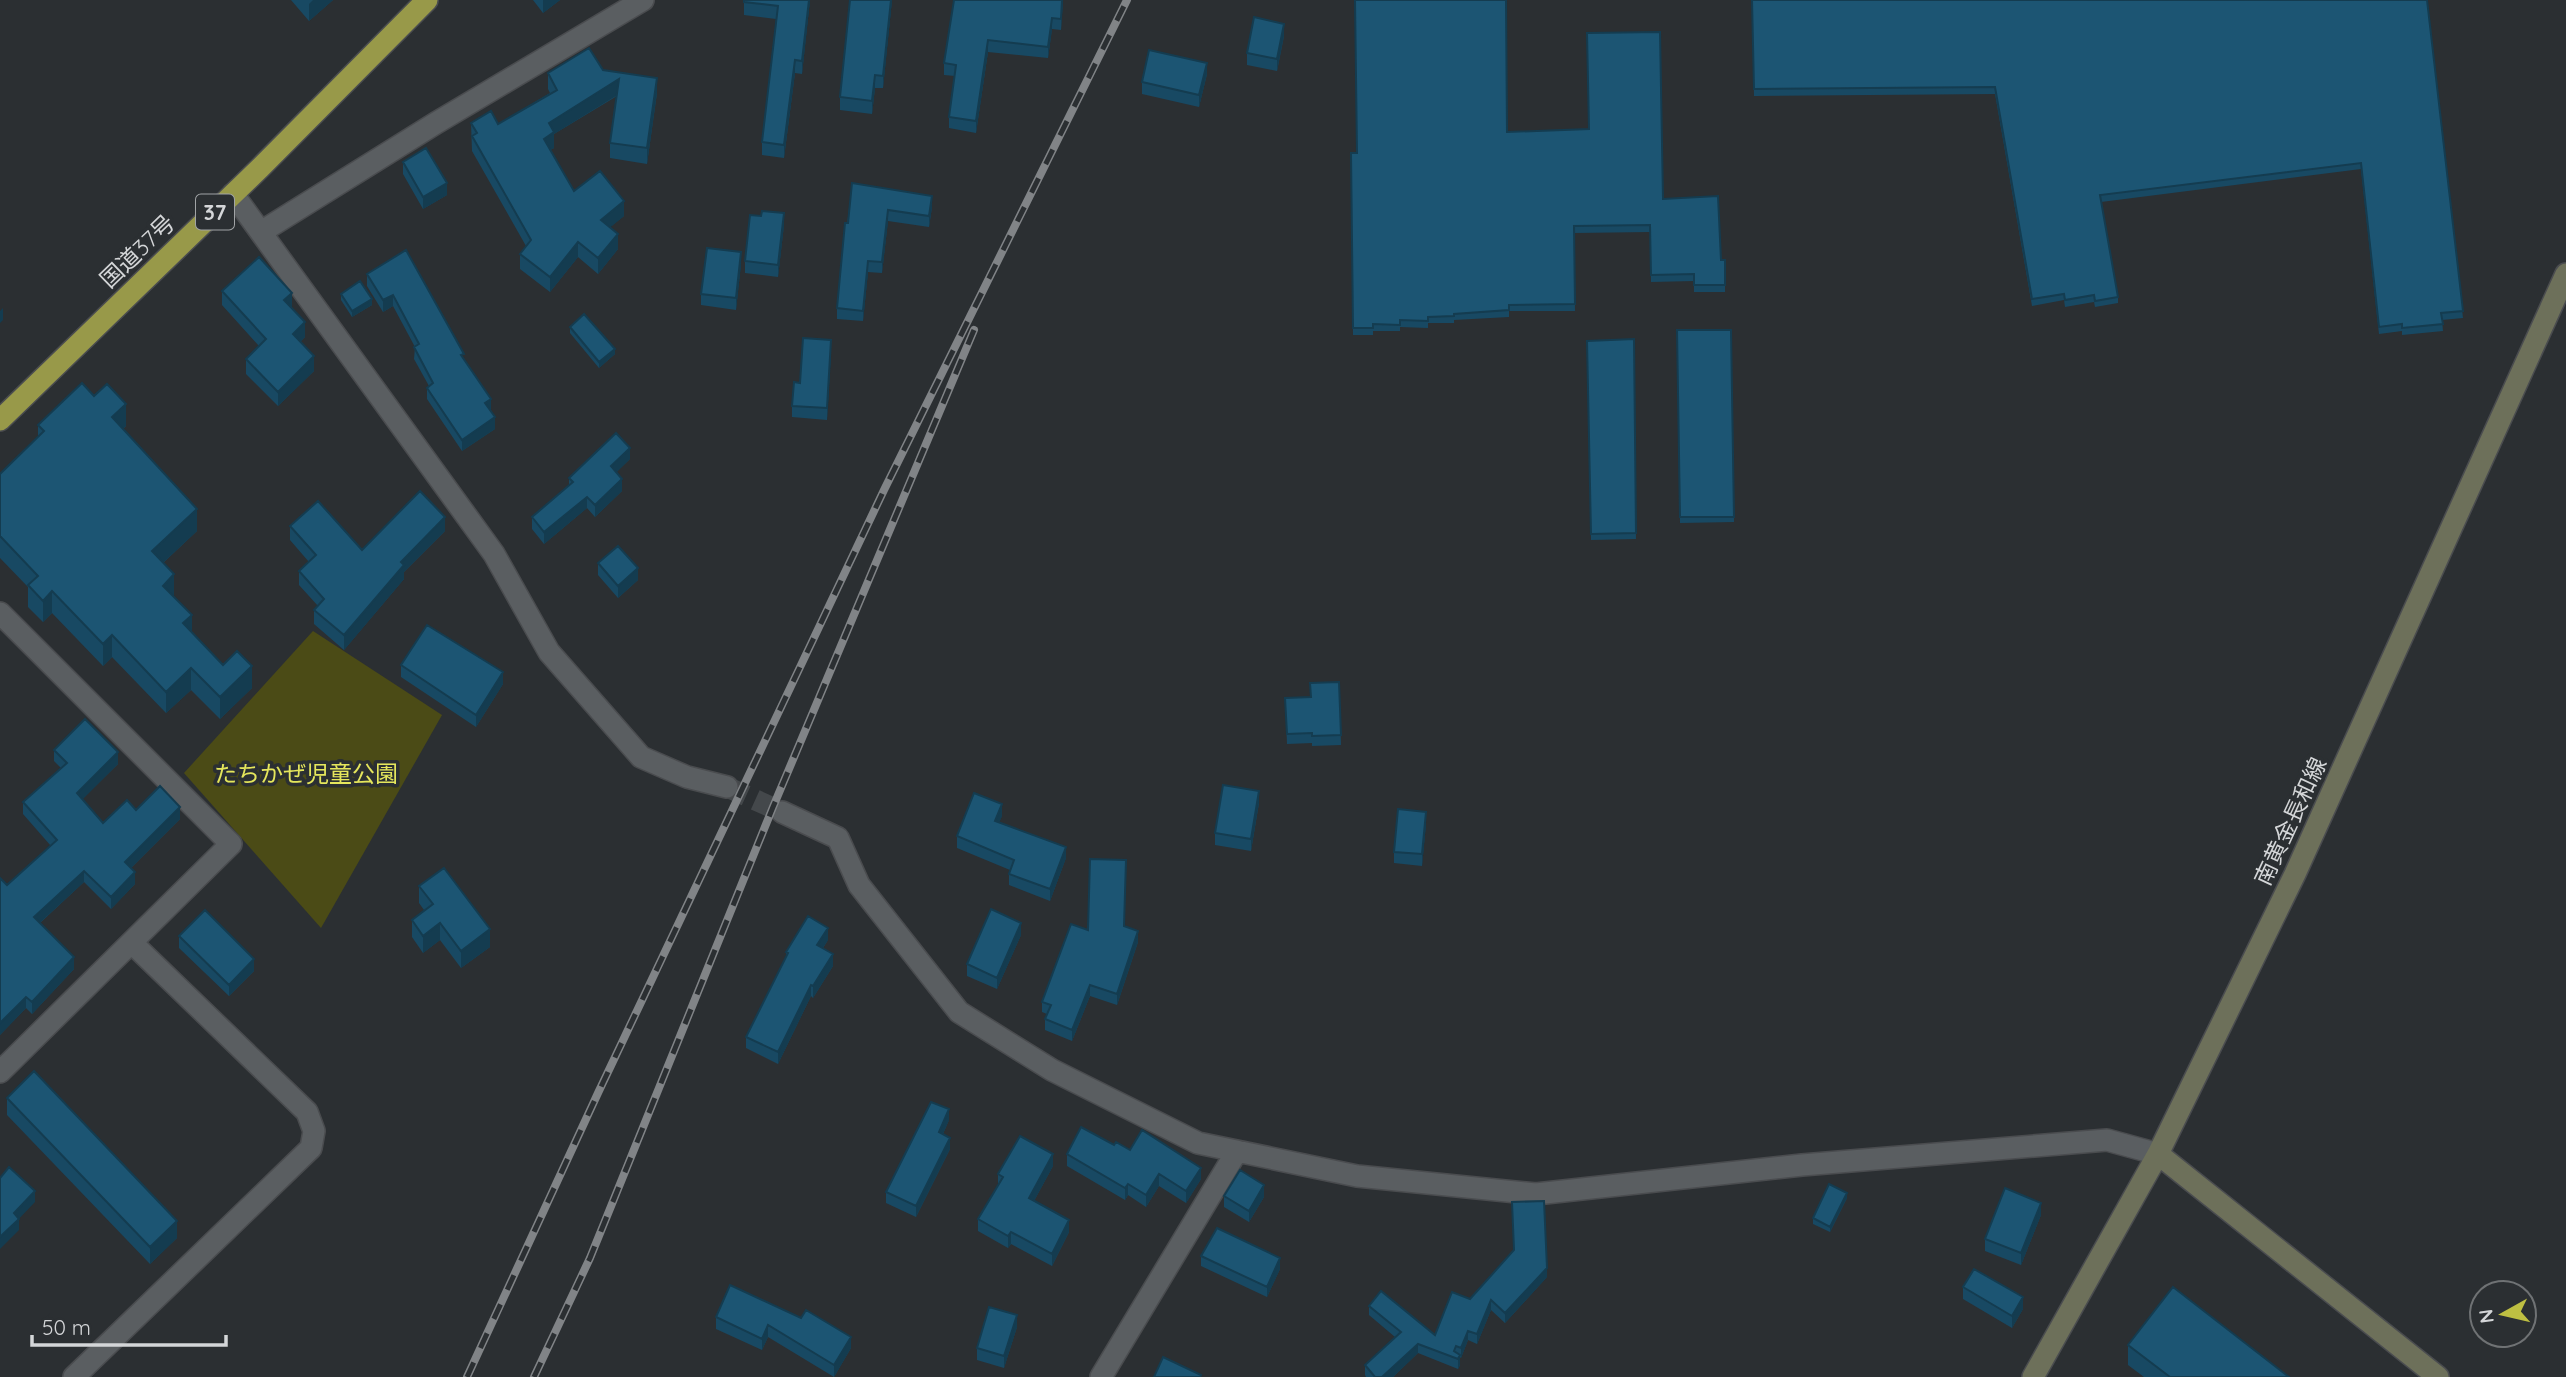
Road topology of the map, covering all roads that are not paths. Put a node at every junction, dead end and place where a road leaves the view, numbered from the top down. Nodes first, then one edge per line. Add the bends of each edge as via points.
1 (427, 0) edge
2 (643, 0) edge
3 (233, 194) junction
4 (261, 232) junction
5 (2566, 274) edge
6 (0, 420) edge
7 (0, 613) edge
8 (727, 787) tunnel mouth
9 (782, 812) tunnel mouth
10 (132, 943) junction
11 (0, 1072) edge
12 (1237, 1151) junction
13 (2158, 1154) junction
14 (74, 1377) edge
15 (1101, 1377) edge
16 (2033, 1377) edge
17 (2438, 1377) edge

1 - 3 highway, 国道37号 / 37
2 - 4 street
3 - 4 street
3 - 6 highway, 国道37号 / 37
4 - 8 street via 494,554 549,652 640,757 687,777
5 - 13 main road, 南黄金長和線 via 2301,861
7 - 10 street via 231,844
9 - 12 street via 838,838 859,885 959,1012 1052,1070 1198,1143
10 - 11 street
10 - 14 street via 307,1112 314,1130 311,1148
12 - 13 street via 1357,1176 1536,1194 1802,1165 2107,1140
12 - 15 street
13 - 16 main road, 南黄金長和線
13 - 17 main road

